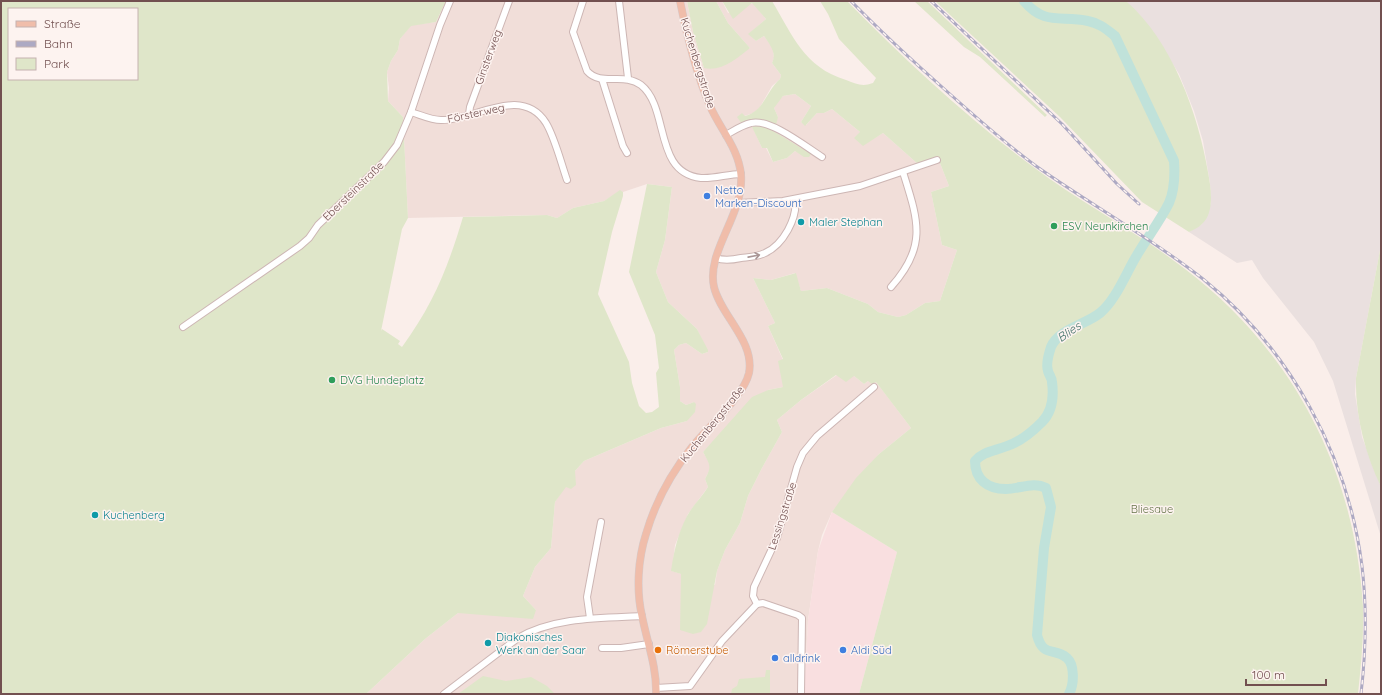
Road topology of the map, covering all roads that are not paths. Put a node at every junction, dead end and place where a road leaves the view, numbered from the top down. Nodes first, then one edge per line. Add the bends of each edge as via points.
1 (450, 1) edge
2 (509, 1) edge
3 (583, 1) edge
4 (619, 1) edge
5 (680, 1) edge
6 (628, 78) junction
7 (602, 79) junction
8 (411, 112) junction
9 (469, 114) junction
10 (726, 135) junction
11 (627, 153) dead end
12 (822, 157) dead end
13 (937, 160) dead end
14 (903, 172) junction
15 (741, 174) junction
16 (567, 180) dead end
17 (795, 199) junction
18 (738, 203) junction
19 (716, 258) junction
20 (891, 287) dead end
21 (183, 327) dead end
22 (874, 387) dead end
23 (601, 522) dead end
24 (757, 604) junction
25 (642, 616) junction
26 (590, 618) junction
27 (649, 644) junction
28 (602, 648) dead end
29 (656, 691) edge
30 (444, 694) edge
31 (801, 694) edge

1 - 8 street, Ebersteinstraße
2 - 9 street, Ginsterweg
3 - 7 street via 574,27 574,37 587,71 590,75
4 - 6 street
5 - 10 main road, Kuchenbergstraße via 706,97
6 - 7 street
6 - 15 street via 641,85 649,94 667,148 677,167 689,175 708,178
7 - 11 street
8 - 9 street, Försterweg via 441,120
8 - 21 street, Ebersteinstraße via 392,154 318,225 305,242
9 - 16 street, Försterweg via 512,106 526,107 536,112 547,125
10 - 12 street via 750,123 759,122 776,129
10 - 15 main road, Kuchenbergstraße via 738,159
13 - 14 street
14 - 17 street via 860,186
14 - 20 street via 914,211 916,240 913,256
15 - 18 main road, Kuchenbergstraße
17 - 18 street
19 -> 17 street via 727,260 756,256 772,249 793,220 796,211
18 - 19 main road, Kuchenbergstraße
19 - 25 main road, Kuchenbergstraße via 714,288 747,351 750,364 748,375 743,388 680,463 656,508 645,534 641,557 639,591
22 - 24 street, Lessingstraße via 817,436 803,453 777,538 754,587 753,596
23 - 26 street via 587,597
24 - 29 street via 722,641 690,686
24 - 31 street via 764,603 802,618
25 - 26 street
25 - 27 main road, Kuchenbergstraße
26 - 30 street via 558,624 524,635
27 - 28 street
27 - 29 main road, Kuchenbergstraße

